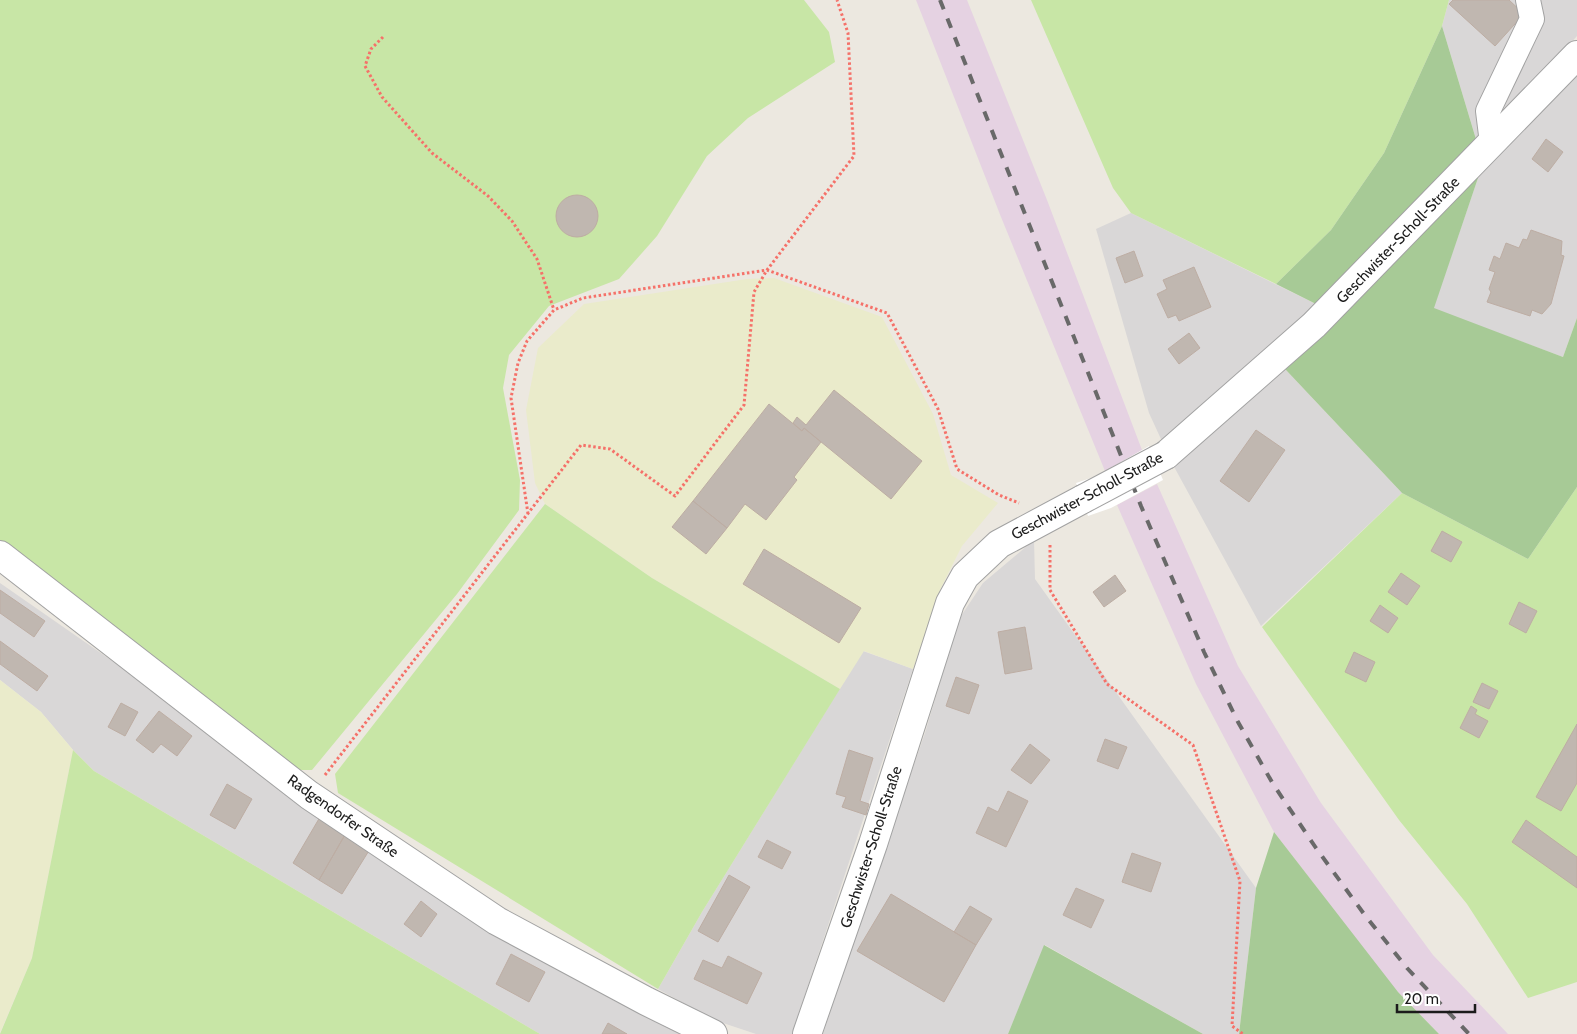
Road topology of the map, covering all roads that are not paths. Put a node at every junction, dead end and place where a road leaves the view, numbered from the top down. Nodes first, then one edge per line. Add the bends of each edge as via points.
1 (1528, 0) edge
2 (1577, 55) edge
3 (1492, 143) junction
4 (0, 555) edge
5 (713, 1034) edge
6 (807, 1034) edge

1 - 3 street via 1532,19 1488,111
2 - 3 street, Geschwister-Scholl-Straße
3 - 6 street, Geschwister-Scholl-Straße, bridge via 1314,325 1166,455 999,544 965,576 950,602 873,844
4 - 5 street, Radgendorfer Straße via 309,795 497,921

